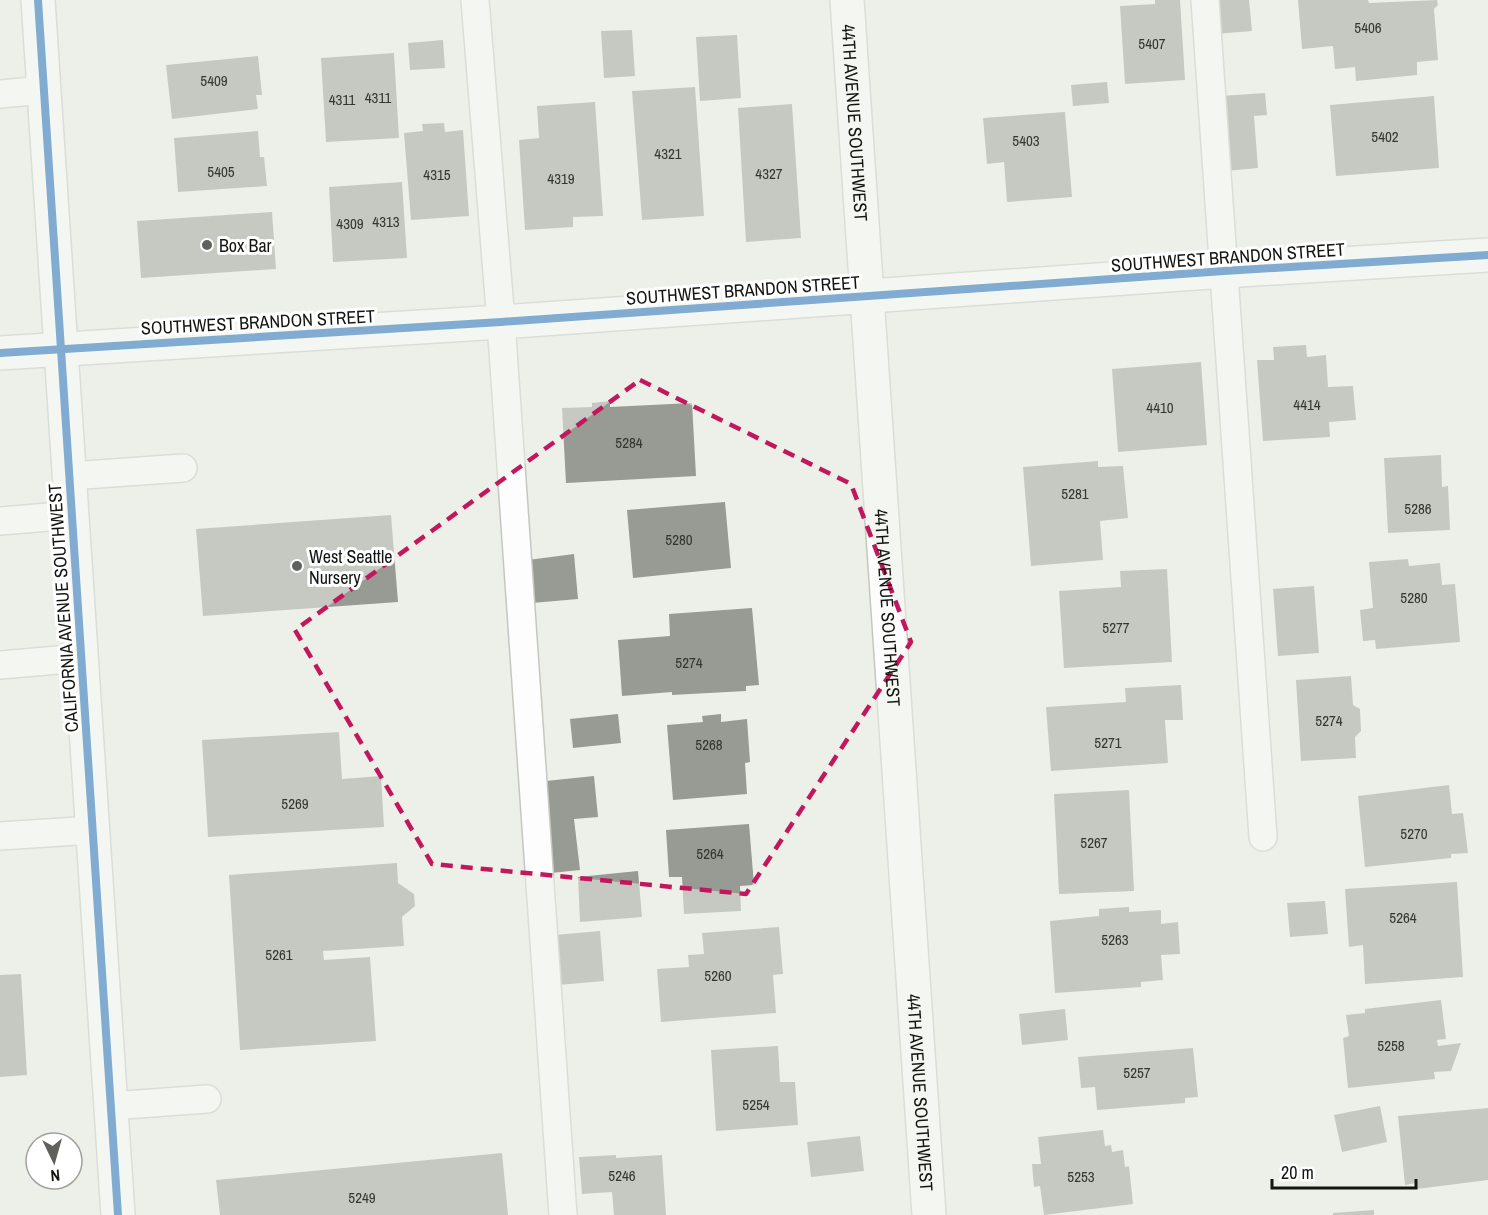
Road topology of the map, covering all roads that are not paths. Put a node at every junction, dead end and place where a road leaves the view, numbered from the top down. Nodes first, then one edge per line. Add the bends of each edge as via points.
1 (38, 0) edge
2 (475, 0) edge
3 (847, 0) edge
4 (1205, 0) edge
5 (44, 90) junction
6 (0, 94) edge
7 (1488, 255) edge
8 (1224, 271) junction
9 (868, 296) junction
10 (501, 322) junction
11 (62, 350) junction
12 (0, 353) edge
13 (183, 468) dead end
14 (70, 476) junction
15 (73, 515) junction
16 (0, 521) edge
17 (81, 658) junction
18 (0, 665) edge
19 (93, 830) junction
20 (0, 836) edge
21 (1263, 837) dead end
22 (207, 1099) dead end
23 (111, 1106) junction
24 (118, 1215) edge
25 (563, 1215) edge
26 (929, 1215) edge

1 - 5 street, CALIFORNIA AVENUE SOUTHWEST
2 - 10 lane
3 - 9 street, 44TH AVENUE SOUTHWEST
4 - 8 lane
5 - 6 lane
5 - 11 street, CALIFORNIA AVENUE SOUTHWEST
7 - 8 street, SOUTHWEST BRANDON STREET
8 - 9 street, SOUTHWEST BRANDON STREET
8 - 21 lane
9 - 10 street, SOUTHWEST BRANDON STREET
9 - 26 street, 44TH AVENUE SOUTHWEST
10 - 11 street, SOUTHWEST BRANDON STREET
10 - 25 lane
11 - 12 street, SOUTHWEST BRANDON STREET
11 - 14 street, CALIFORNIA AVENUE SOUTHWEST
13 - 14 lane
14 - 15 street, CALIFORNIA AVENUE SOUTHWEST
15 - 16 lane
15 - 17 street, CALIFORNIA AVENUE SOUTHWEST
17 - 18 lane
17 - 19 street, CALIFORNIA AVENUE SOUTHWEST
19 - 20 lane
19 - 23 street, CALIFORNIA AVENUE SOUTHWEST
22 - 23 lane
23 - 24 street, CALIFORNIA AVENUE SOUTHWEST

